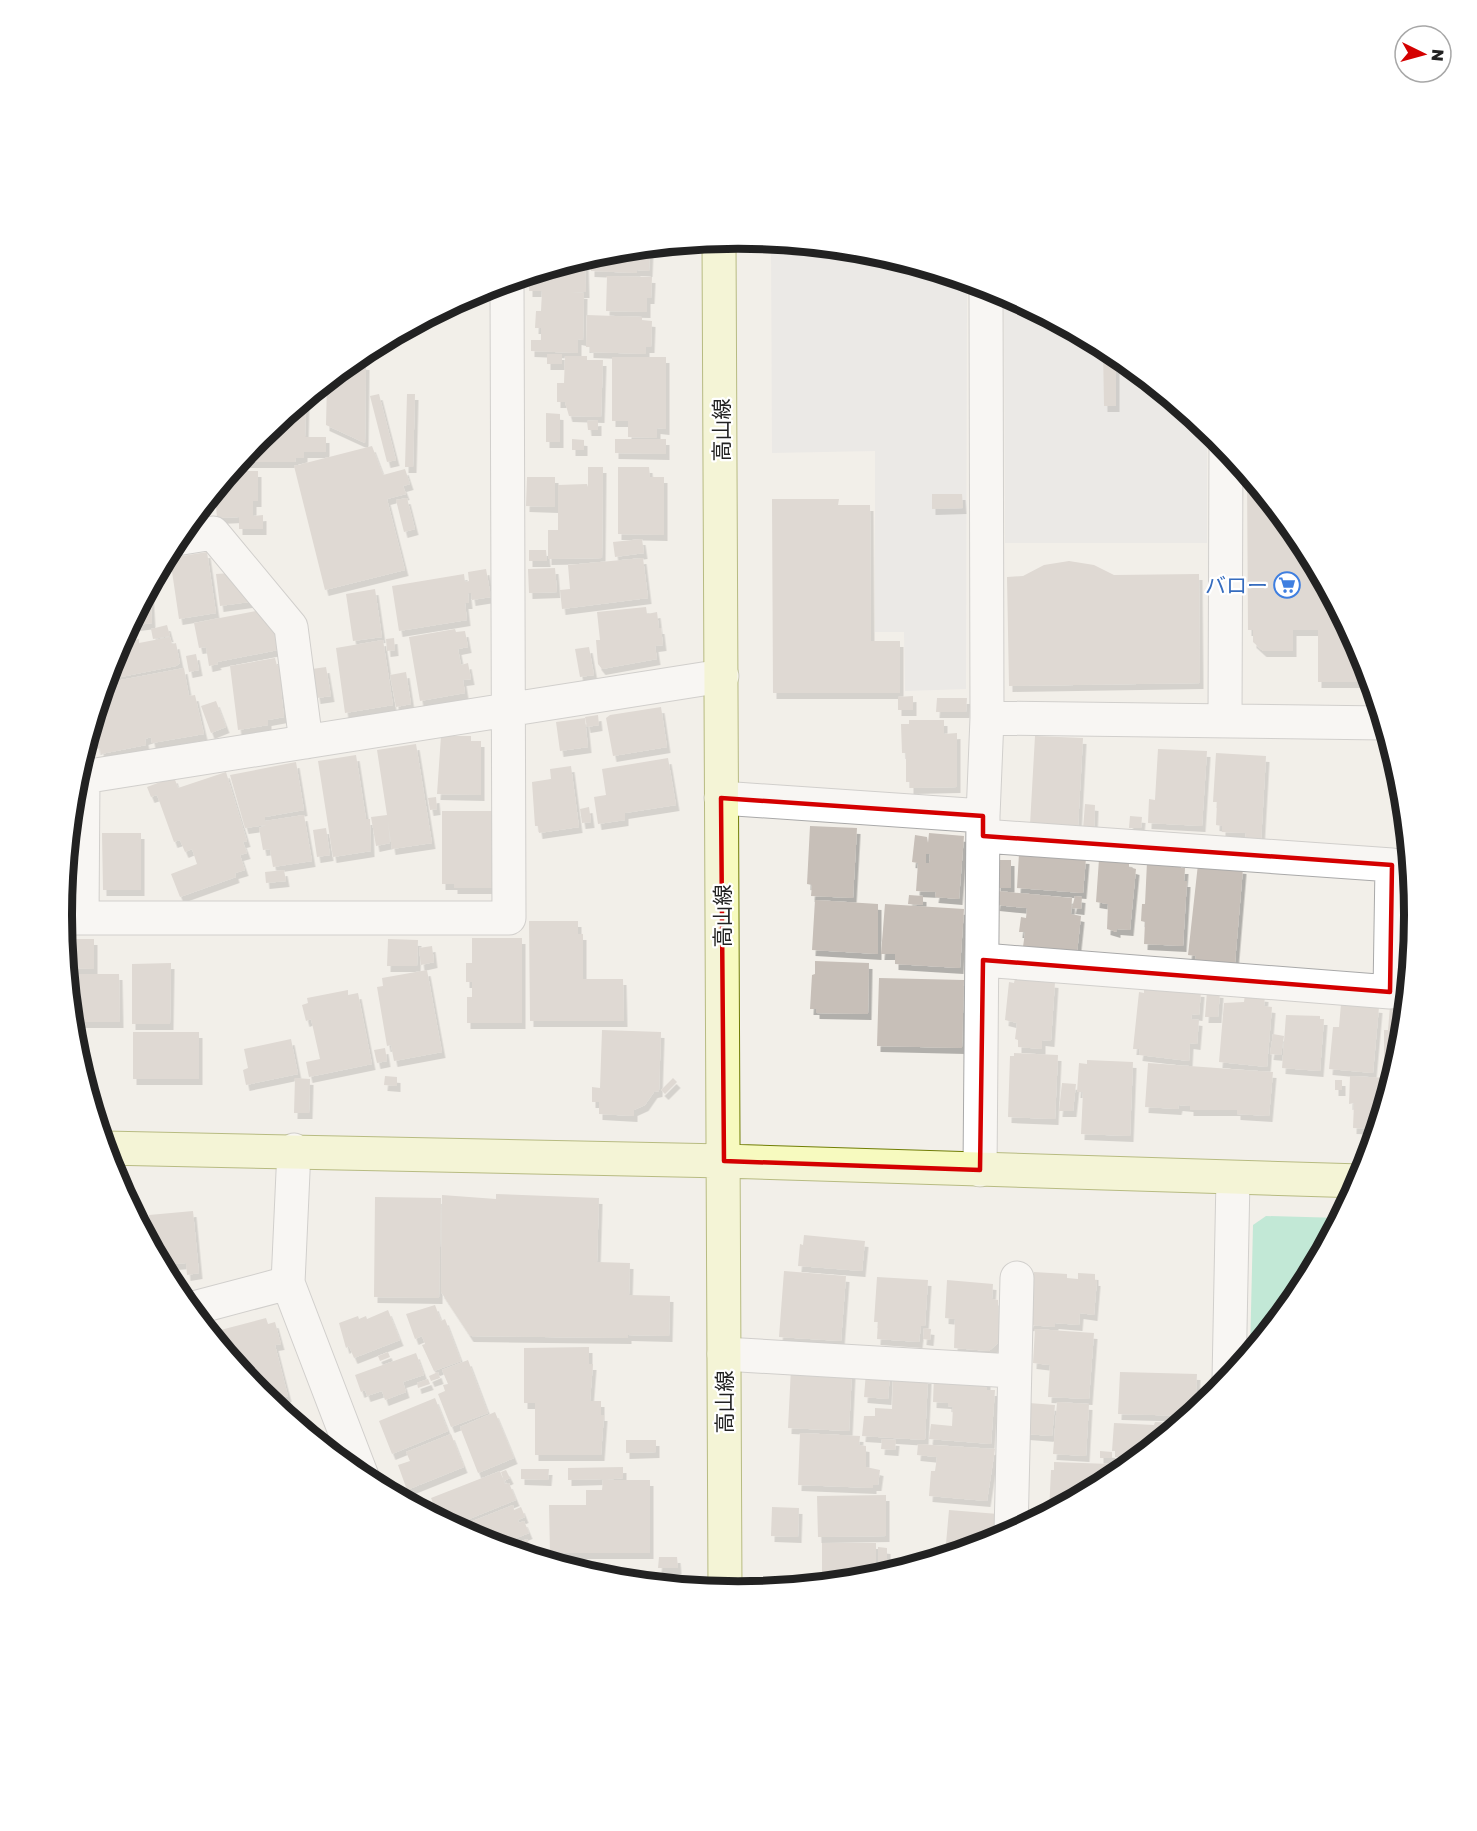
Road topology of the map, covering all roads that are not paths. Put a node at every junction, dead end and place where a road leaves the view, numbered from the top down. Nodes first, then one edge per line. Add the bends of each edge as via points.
1 (720, 249) edge
2 (507, 291) edge
3 (986, 297) edge
4 (1226, 461) edge
5 (190, 537) edge
6 (722, 676) junction
7 (509, 710) junction
8 (987, 718) junction
9 (1225, 720) junction
10 (1376, 723) edge
11 (306, 742) junction
12 (88, 772) edge
13 (721, 798) junction
14 (983, 826) junction
15 (77, 838) edge
16 (72, 918) edge
17 (1402, 955) edge
18 (983, 960) junction
19 (114, 1148) edge
20 (294, 1150) junction
21 (724, 1161) junction
22 (980, 1170) junction
23 (1233, 1178) junction
24 (1350, 1180) edge
25 (1017, 1278) dead end
26 (288, 1283) junction
27 (199, 1307) edge
28 (724, 1354) junction
29 (1229, 1366) edge
30 (1013, 1371) junction
31 (356, 1461) edge
32 (1011, 1523) edge
33 (725, 1582) edge

1 - 6 street, 高山線
2 - 7 street
3 - 8 street
4 - 9 street
5 - 11 street via 213,533 291,627
6 - 7 street
6 - 13 street, 高山線
7 - 11 street
7 - 16 street via 508,918
8 - 9 street
8 - 14 street
9 - 10 street
11 - 12 street
13 - 14 street
13 - 21 street, 高山線
14 - 17 street via 1392,865
14 - 18 street
15 - 16 street
17 - 18 street via 1390,992
18 - 22 street
19 - 20 street
20 - 21 street
20 - 26 street
21 - 22 street
21 - 28 street, 高山線
22 - 23 street
23 - 24 street
23 - 29 street
25 - 30 street
26 - 27 street
26 - 31 street
28 - 30 street
28 - 33 street, 高山線
30 - 32 street

